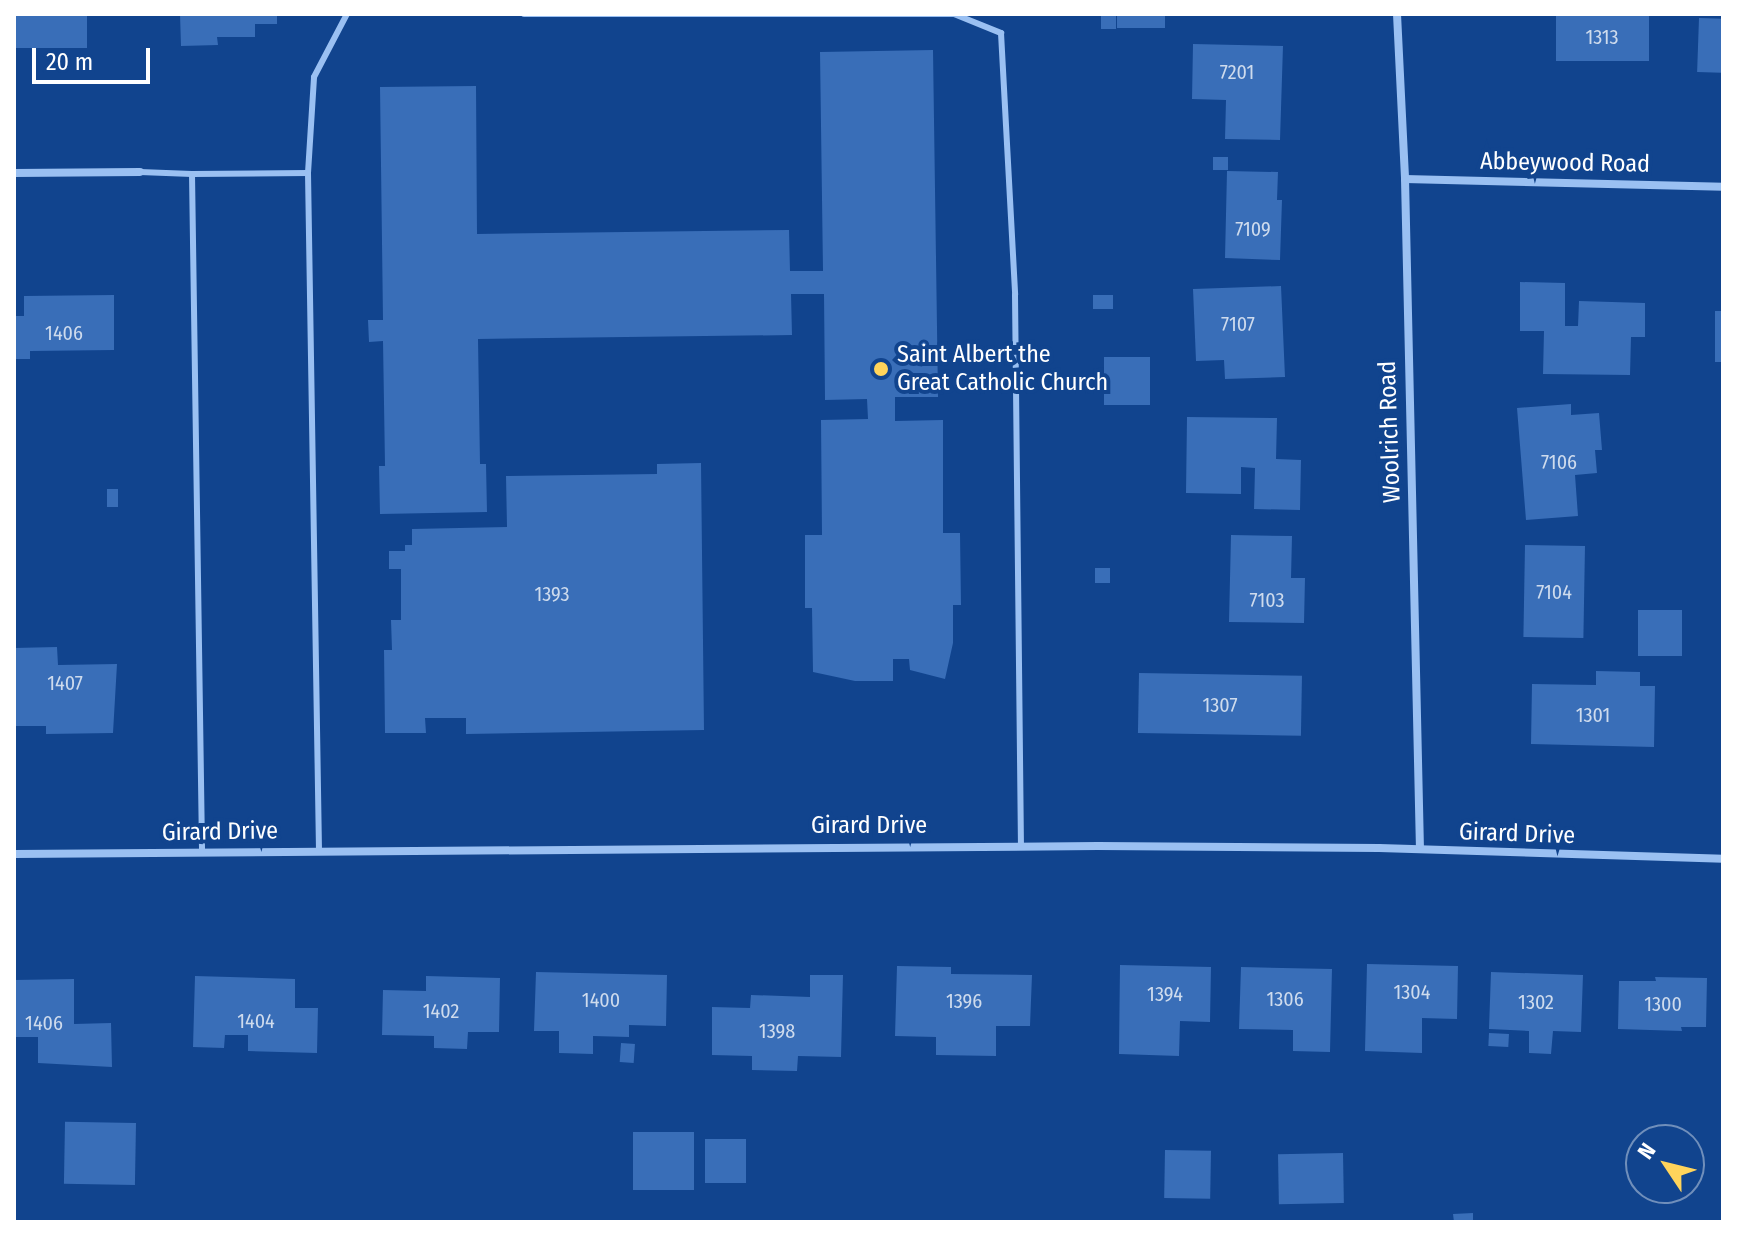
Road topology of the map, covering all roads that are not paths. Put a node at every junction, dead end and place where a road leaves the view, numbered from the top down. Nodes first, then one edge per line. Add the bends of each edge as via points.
1 (347, 14) edge
2 (524, 14) edge
3 (1397, 14) edge
4 (140, 172) joint
5 (14, 173) edge
6 (308, 173) junction
7 (192, 174) junction
8 (1405, 179) junction
9 (1723, 187) edge
10 (1021, 846) junction
11 (1420, 849) junction
12 (319, 851) junction
13 (202, 852) junction
14 (14, 854) edge
15 (1723, 859) edge

1 - 6 lane via 314,77
2 - 10 lane via 954,14 1001,33 1015,295
3 - 8 street, Woolrich Road
4 - 5 street
4 - 7 lane
6 - 7 lane
6 - 12 lane
7 - 13 lane
8 - 9 street, Abbeywood Road
8 - 11 street, Woolrich Road
10 - 11 street, Girard Drive
10 - 12 street, Girard Drive
11 - 15 street, Girard Drive
12 - 13 street, Girard Drive
13 - 14 street, Girard Drive

